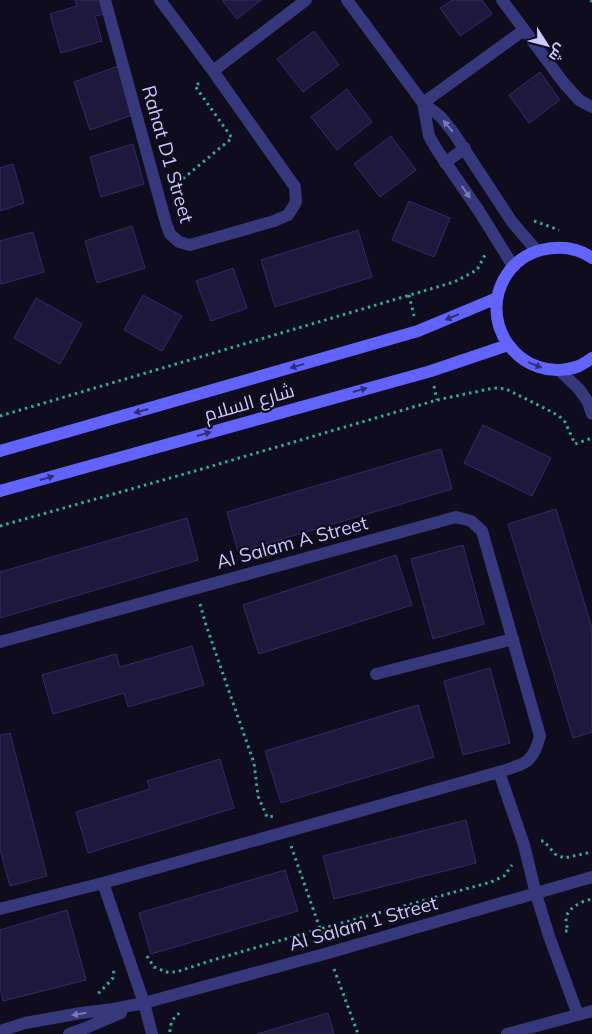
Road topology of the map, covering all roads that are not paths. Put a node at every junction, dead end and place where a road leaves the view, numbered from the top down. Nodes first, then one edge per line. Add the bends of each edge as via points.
1 (104, 0) edge
2 (160, 0) edge
3 (306, 0) edge
4 (346, 0) edge
5 (502, 0) edge
6 (524, 30) junction
7 (212, 71) junction
8 (423, 103) junction
9 (592, 107) edge
10 (465, 148) junction
11 (446, 163) junction
12 (537, 251) junction
13 (592, 258) edge
14 (513, 266) junction
15 (497, 298) junction
16 (508, 345) junction
17 (592, 358) edge
18 (559, 370) junction
19 (592, 414) edge
20 (0, 451) edge
21 (0, 491) edge
22 (513, 639) junction
23 (0, 642) edge
24 (376, 674) dead end
25 (499, 772) junction
26 (592, 877) edge
27 (103, 883) junction
28 (536, 894) junction
29 (0, 909) edge
30 (144, 1003) junction
31 (592, 1011) edge
32 (578, 1015) junction
33 (26, 1029) edge
34 (0, 1030) edge
35 (69, 1034) edge
36 (152, 1034) edge
37 (506, 1034) edge

1 - 7 street, Rahat D1 Street via 170,234 179,242 190,245 274,221 288,215 296,202 295,187
2 - 7 street, Rahat D1 Street
3 - 7 street
4 - 8 street
5 - 6 street
6 - 8 street
6 - 9 street via 563,82 579,100
10 -> 8 street via 441,117
8 - 11 street via 429,136
10 - 11 street
10 - 12 street via 512,222
11 -> 14 street
12 - 13 street via 564,247
12 - 14 street
14 - 15 street via 500,286
15 - 16 street via 496,315
15 -> 20 street, شارع السلام via 418,331
16 -> 18 street via 531,364
21 -> 16 street, شارع السلام via 430,371
17 - 18 street via 579,366
18 - 19 street via 579,389
22 - 23 street, Al Salam A Street via 482,531 471,521 456,517
22 - 24 street
22 - 25 street, Al Salam A Street via 540,736 536,751 526,762
25 - 27 street, Al Salam A Street
25 - 28 street via 524,845
26 - 28 street, Al Salam 1 Street
27 - 29 street, Al Salam A Street
27 - 30 street
28 - 30 street, Al Salam 1 Street
28 - 32 street
30 -> 33 street, Al Salam 1 Street via 81,1013
30 - 35 street, Al Salam 1 Street
30 - 36 street
31 - 32 street
32 - 37 street
33 - 34 street, Al Salam 1 Street

